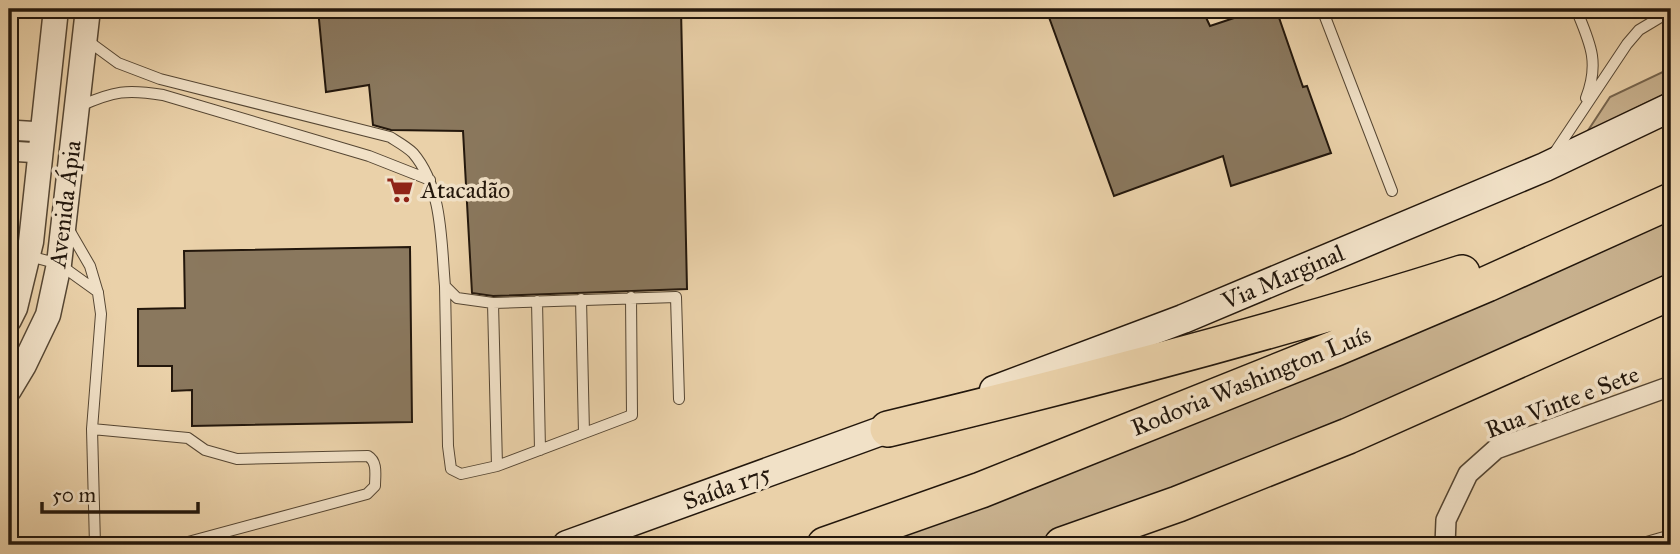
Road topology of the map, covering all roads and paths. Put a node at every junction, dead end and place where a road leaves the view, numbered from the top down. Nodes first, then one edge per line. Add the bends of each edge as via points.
1 (56, 9) edge
2 (89, 9) edge
3 (1322, 9) edge
4 (1576, 9) edge
5 (1659, 18) dead end
6 (85, 39) junction
7 (1671, 107) edge
8 (77, 108) junction
9 (1579, 116) junction
10 (9, 130) edge
11 (41, 143) junction
12 (9, 151) edge
13 (1545, 167) junction
14 (430, 180) junction
15 (1392, 191) dead end
16 (1671, 201) edge
17 (1635, 218) junction
18 (64, 220) junction
19 (27, 255) junction
20 (59, 264) junction
21 (444, 286) junction
22 (1671, 292) edge
23 (98, 293) junction
24 (632, 298) junction
25 (581, 299) junction
26 (537, 301) junction
27 (493, 303) junction
28 (9, 320) edge
29 (1671, 386) edge
30 (9, 390) edge
31 (679, 399) dead end
32 (92, 429) junction
33 (888, 429) junction
34 (584, 433) junction
35 (540, 450) junction
36 (498, 466) junction
37 (1671, 535) edge
38 (95, 545) edge
39 (177, 545) edge
40 (567, 545) edge
41 (825, 545) edge
42 (1062, 545) edge
43 (1445, 545) edge
44 (1636, 545) edge

1 - 11 street, Avenida Ápia
2 - 6 street, Avenida Ápia
3 - 15 lane
4 - 9 lane via 1594,61
5 - 9 lane via 1627,44
6 - 8 street, Avenida Ápia
6 - 14 lane via 118,63 160,79 390,137 412,152
7 - 13 main road, Via Marginal
8 - 14 lane via 105,95 133,90 163,95 369,156
8 - 18 street, Avenida Ápia
9 - 13 lane
10 - 11 street
11 - 12 street
11 - 19 street, Avenida Ápia
13 - 33 main road, Via Marginal via 1183,318
14 - 21 lane
16 - 17 highway, Rodovia Washington Luís
17 - 33 highway via 1216,347
17 - 41 highway, Rodovia Washington Luís via 1336,348 981,490
18 - 20 street, Avenida Ápia
18 - 23 lane via 90,266
19 - 20 lane
19 - 28 street, Avenida Ápia
20 - 23 lane
20 - 30 street, Avenida Ápia via 48,315
21 - 27 lane via 457,298
21 - 36 lane via 451,469 461,474
22 - 42 highway via 1348,436
23 - 32 lane via 102,314
24 - 25 lane
24 - 31 lane via 676,297
24 - 34 lane via 632,415
25 - 26 lane
25 - 34 lane
26 - 27 lane
26 - 35 lane
27 - 36 lane
29 - 43 street, Rua Vinte e Sete via 1496,449 1468,474 1446,520
32 - 38 lane
32 - 39 lane via 188,438 205,450 237,459 373,458 375,486 367,494
33 - 40 main road, Saída 175
34 - 35 lane
35 - 36 lane
37 - 44 lane

